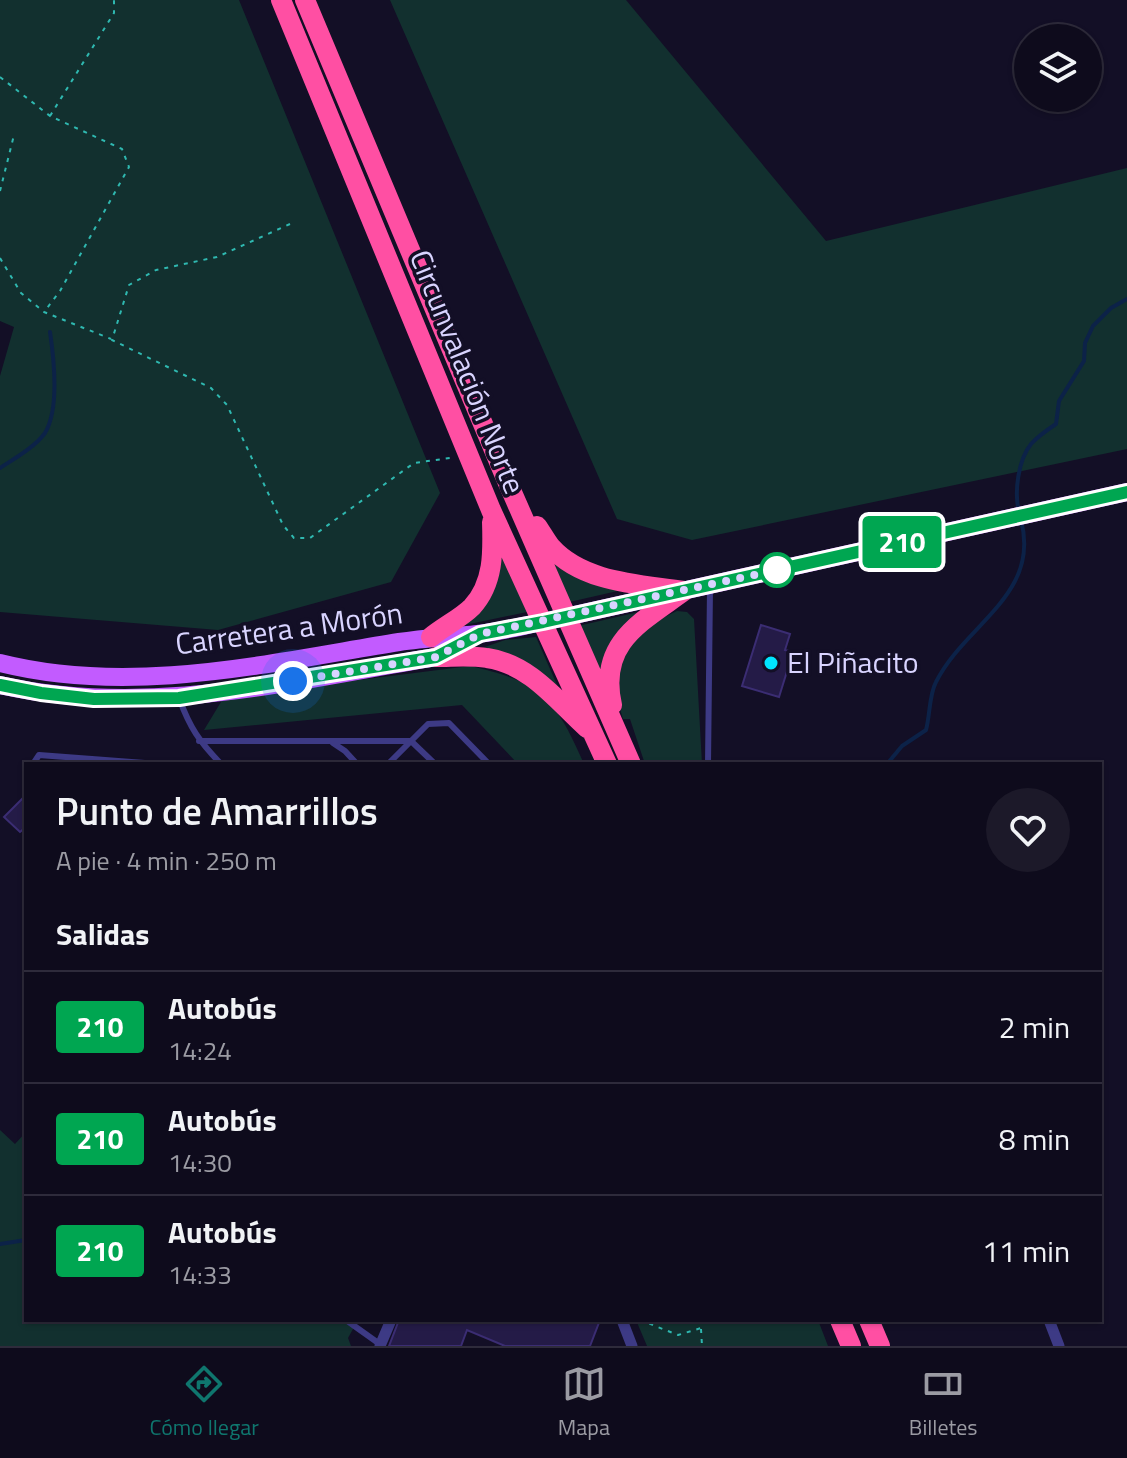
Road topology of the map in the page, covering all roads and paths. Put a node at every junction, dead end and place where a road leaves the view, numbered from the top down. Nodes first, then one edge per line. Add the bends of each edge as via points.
1 (114, 0) edge
2 (281, 0) edge
3 (305, 0) edge
4 (0, 77) edge
5 (50, 116) junction
6 (14, 135) dead end
7 (0, 191) edge
8 (290, 224) dead end
9 (0, 258) edge
10 (44, 312) junction
11 (112, 340) junction
12 (469, 456) junction
13 (504, 474) junction
14 (1127, 492) edge
15 (491, 510) junction
16 (710, 585) junction
17 (684, 591) junction
18 (566, 617) junction
19 (543, 622) junction
20 (434, 647) junction
21 (0, 663) edge
22 (175, 675) junction
23 (1, 689) edge
24 (179, 698) junction
25 (594, 734) junction
26 (199, 741) junction
27 (331, 741) junction
28 (411, 741) junction
29 (621, 743) junction
30 (34, 762) edge
31 (81, 762) edge
32 (219, 762) edge
33 (355, 762) edge
34 (390, 762) edge
35 (433, 762) edge
36 (487, 762) edge
37 (606, 762) edge
38 (630, 762) edge
39 (708, 762) edge
40 (349, 1322) edge
41 (390, 1322) edge
42 (623, 1322) edge
43 (645, 1322) edge
44 (703, 1322) edge
45 (841, 1322) edge
46 (870, 1322) edge
47 (1050, 1322) edge
48 (701, 1328) junction
49 (380, 1346) edge
50 (632, 1346) edge
51 (702, 1346) edge
52 (851, 1346) edge
53 (880, 1346) edge
54 (1059, 1346) edge

1 - 5 path via 114,13
2 - 12 highway, Circunvalación Norte
3 - 13 highway, Circunvalación Norte
4 - 5 path
5 - 10 path via 122,149 129,167
6 - 7 path
8 - 11 path via 217,257 156,270 129,285
9 - 10 path via 21,293
10 - 11 path
11 - 12 path via 211,388 227,405 294,538 310,538 414,463
12 - 15 highway, Circunvalación Norte
13 - 17 highway via 551,548 575,566 602,577
13 - 18 highway, Circunvalación Norte
14 - 16 main road, Carretera a Morón
15 - 19 highway, Circunvalación Norte
15 - 20 highway via 491,571 484,591
16 - 17 main road, Carretera a Morón
16 - 39 lane
17 - 18 main road, Carretera a Morón
17 - 29 highway via 622,639 612,659 608,685
18 - 19 main road, Carretera a Morón
18 - 29 highway, Circunvalación Norte
19 - 20 main road, Carretera a Morón
19 - 25 highway, Circunvalación Norte
20 - 22 main road, Carretera a Morón
20 - 24 main road, Carretera a Morón
20 - 25 highway via 502,661 532,676
21 - 22 main road, Carretera a Morón via 81,675
22 - 24 main road
23 - 24 main road, Carretera a Morón via 94,699
24 - 26 lane
25 - 37 highway, Circunvalación Norte
26 - 27 lane
26 - 32 lane
27 - 28 lane
27 - 33 lane
28 - 34 lane
28 - 35 lane
28 - 36 lane via 428,724 449,723
29 - 38 highway, Circunvalación Norte
30 - 31 lane via 39,755
40 - 49 lane
41 - 49 street
42 - 50 street
43 - 48 path via 678,1335
44 - 48 path
45 - 52 highway
46 - 53 highway
47 - 54 street
48 - 51 path

